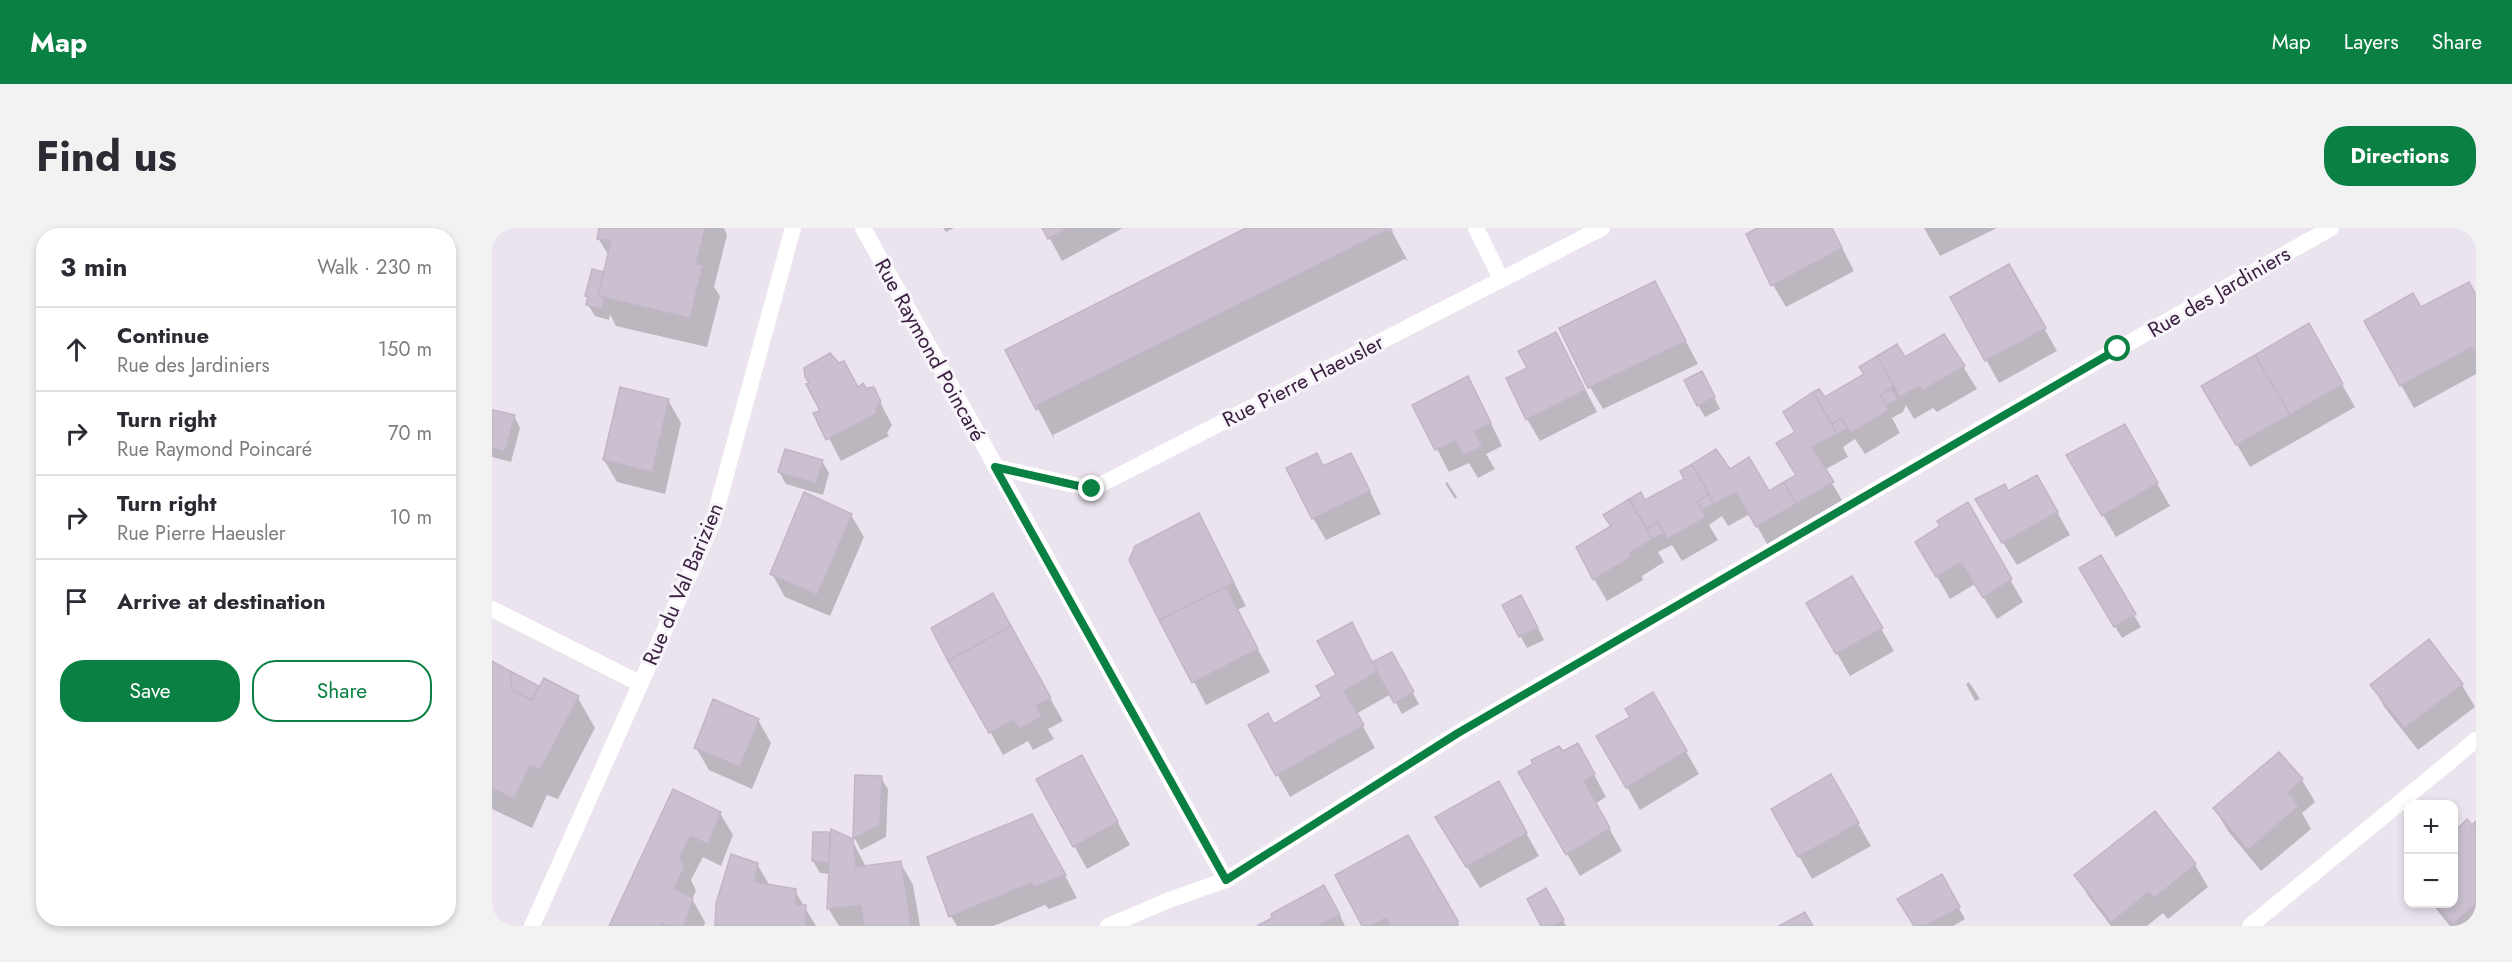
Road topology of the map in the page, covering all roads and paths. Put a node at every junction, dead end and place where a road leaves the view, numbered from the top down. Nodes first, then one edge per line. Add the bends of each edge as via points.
1 (793, 228) edge
2 (863, 228) edge
3 (1476, 228) edge
4 (1602, 228) edge
5 (2331, 228) edge
6 (1502, 279) junction
7 (995, 467) junction
8 (492, 609) edge
9 (641, 684) junction
10 (2476, 740) edge
11 (1226, 880) junction
12 (532, 926) edge
13 (1108, 926) edge
14 (2250, 926) edge

1 - 9 street, Rue du Val Barizien via 713,522
2 - 7 street, Rue Raymond Poincaré
3 - 6 street
4 - 6 street, Rue Pierre Haeusler
5 - 11 street, Rue des Jardiniers via 1458,733
6 - 7 street, Rue Pierre Haeusler via 1092,489
7 - 11 street, Rue Raymond Poincaré
8 - 9 street
9 - 12 street, Rue du Val Barizien
10 - 14 street
11 - 13 street, Rue des Jardiniers

